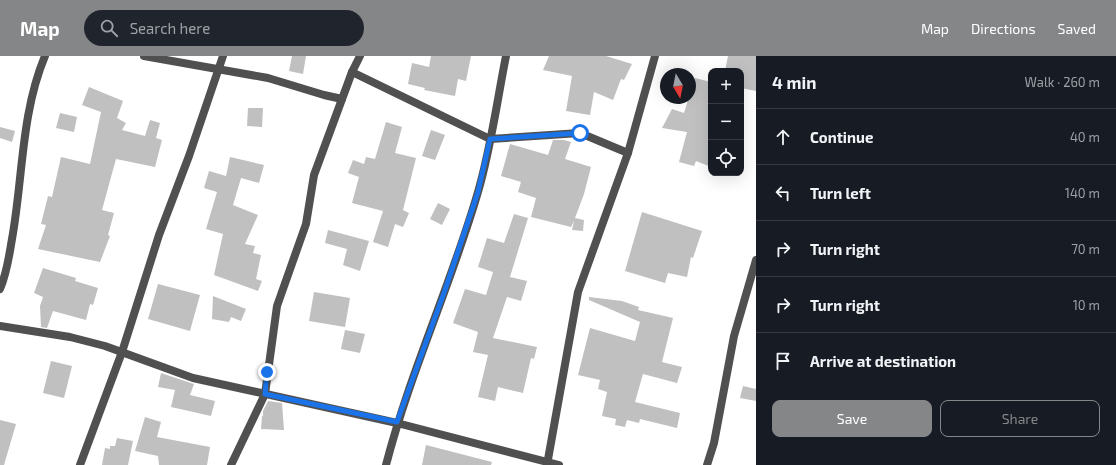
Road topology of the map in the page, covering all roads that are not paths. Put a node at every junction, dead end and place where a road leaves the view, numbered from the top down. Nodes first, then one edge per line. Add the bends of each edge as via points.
1 (45, 56) edge
2 (144, 56) edge
3 (223, 56) edge
4 (360, 56) edge
5 (506, 56) edge
6 (655, 56) edge
7 (220, 68) junction
8 (352, 72) junction
9 (342, 98) junction
10 (490, 139) junction
11 (628, 153) junction
12 (756, 260) edge
13 (0, 289) edge
14 (0, 326) edge
15 (122, 352) junction
16 (265, 394) junction
17 (397, 422) junction
18 (547, 464) edge
19 (80, 465) edge
20 (231, 465) edge
21 (386, 465) edge
22 (559, 465) edge
23 (707, 465) edge

1 - 13 street via 31,99 17,212 5,277
2 - 7 street
3 - 7 street
4 - 8 street
5 - 10 street
6 - 11 street
7 - 9 street
7 - 15 street via 159,236
8 - 9 street
8 - 10 street
9 - 16 street via 314,175 306,224 277,306
10 - 11 street via 580,133
10 - 17 street via 478,192
11 - 18 street via 578,292
12 - 23 street via 734,336 714,442
14 - 15 street via 70,337
15 - 16 street via 193,378
15 - 19 street
16 - 17 street
16 - 20 street
17 - 18 street
17 - 21 street
18 - 22 street

